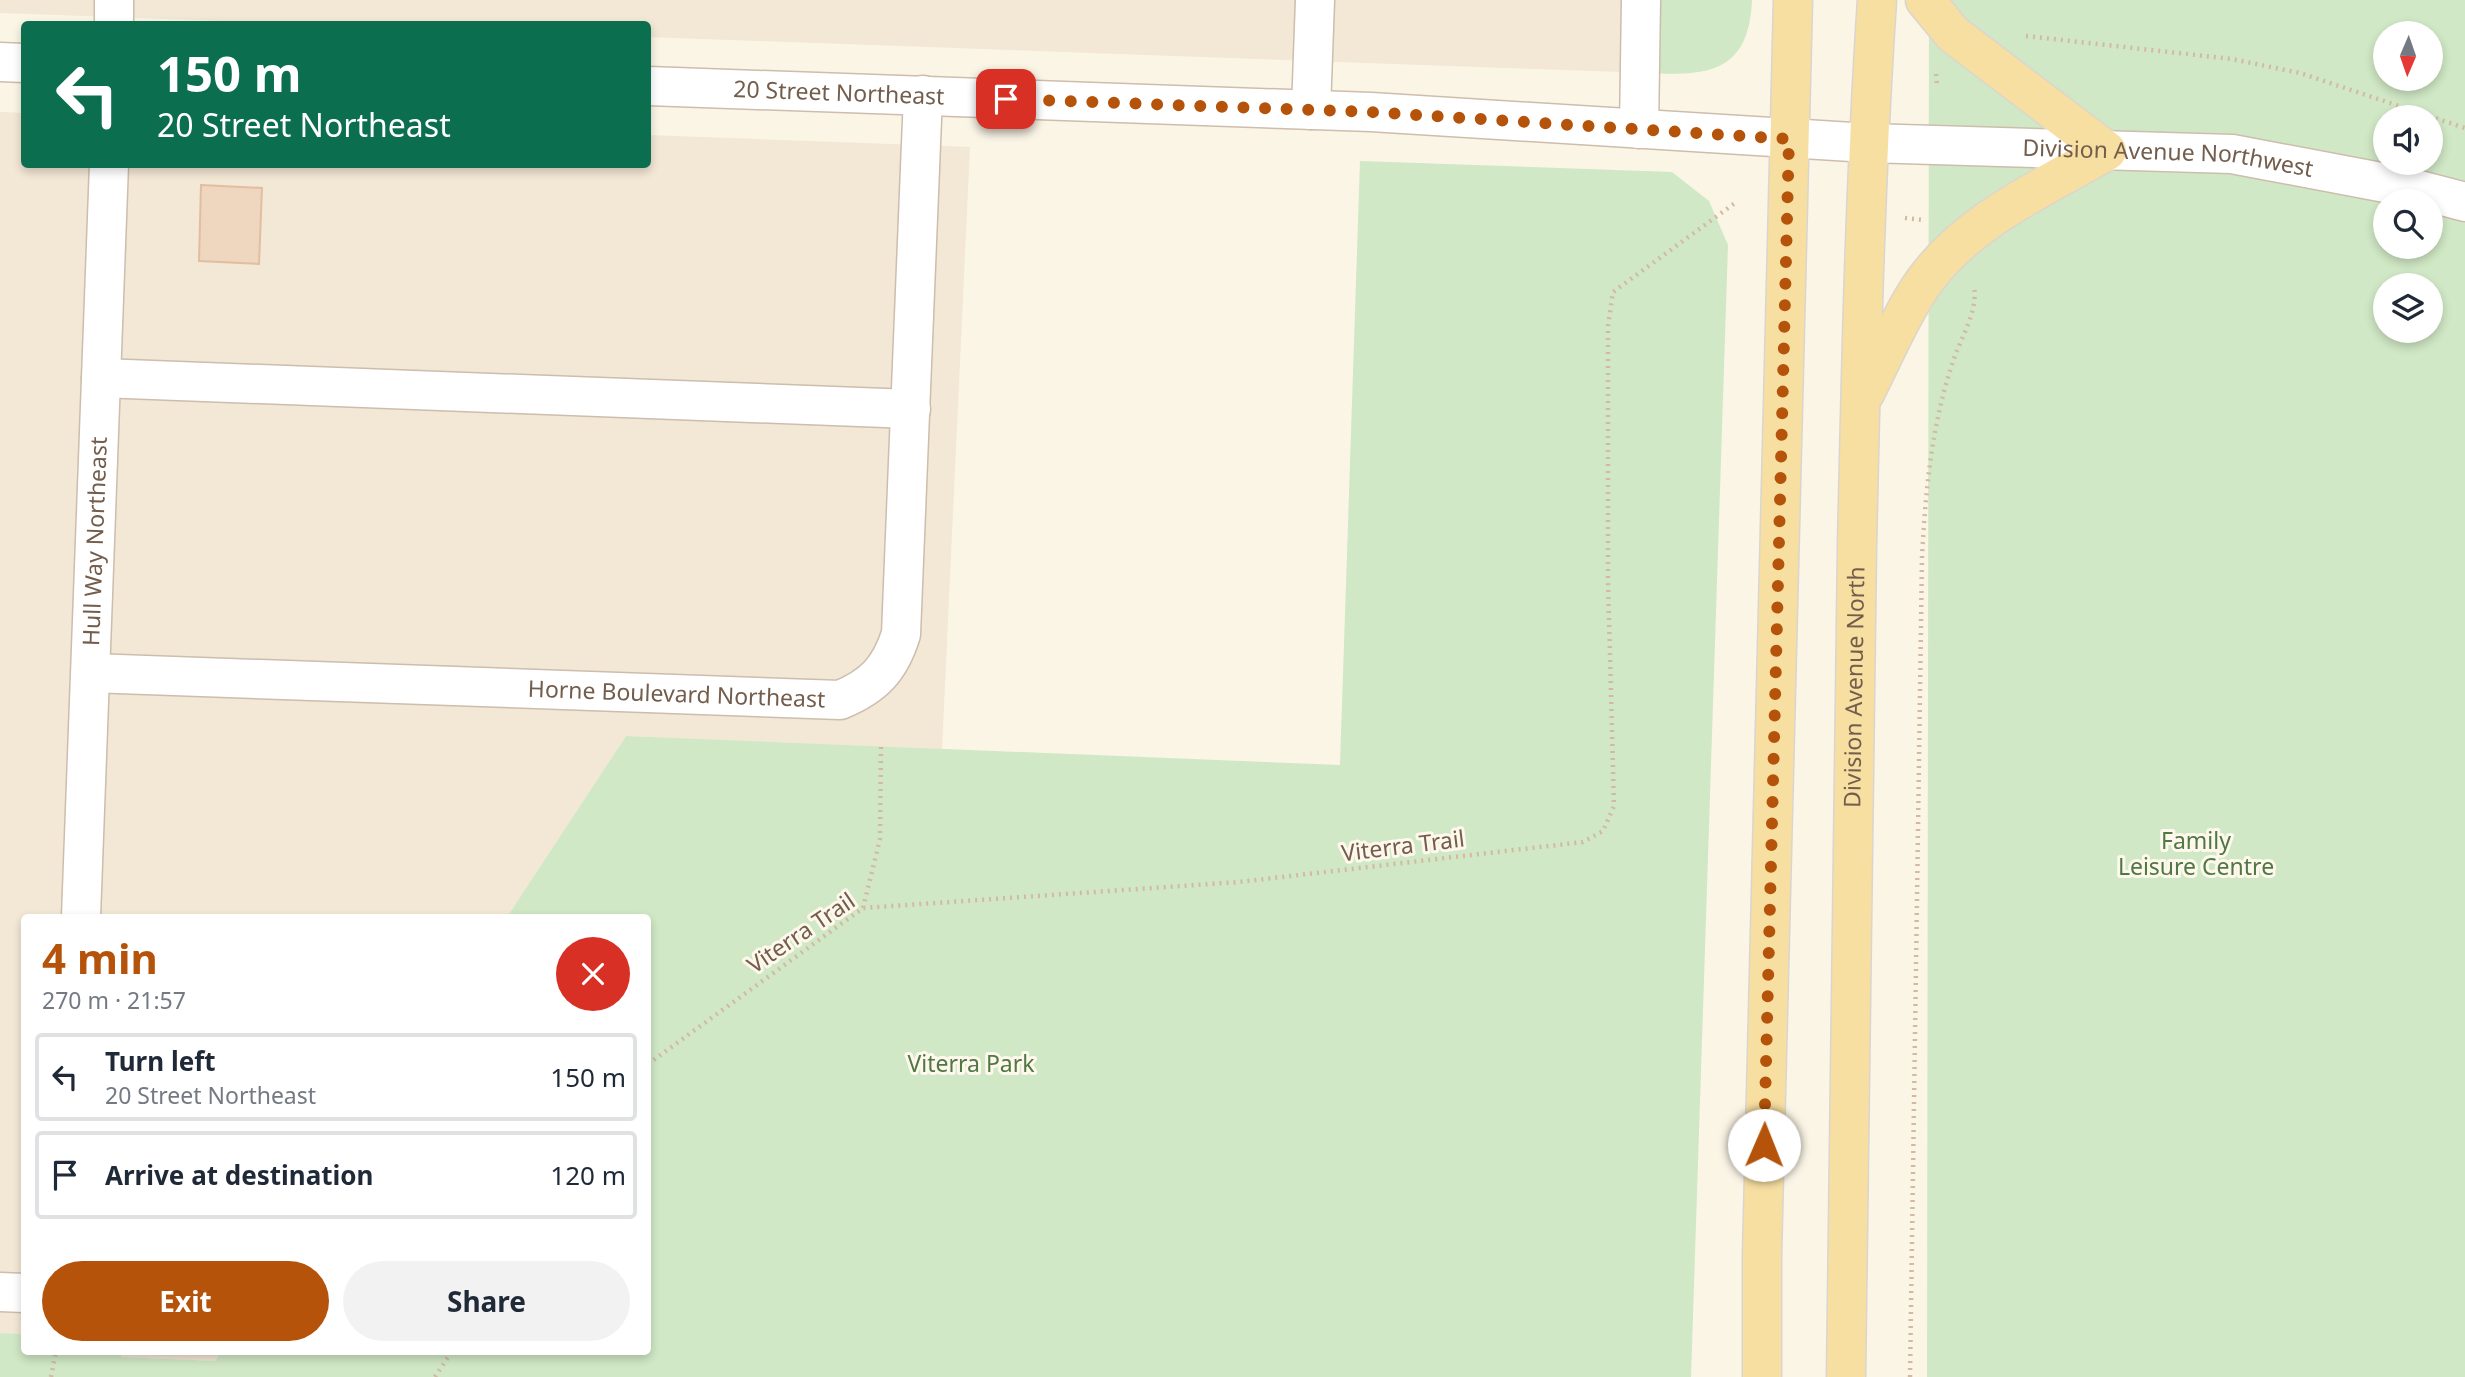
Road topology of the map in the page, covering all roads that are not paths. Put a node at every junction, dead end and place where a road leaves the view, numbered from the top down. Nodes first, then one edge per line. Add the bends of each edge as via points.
1 (114, 0) edge
2 (1315, 0) edge
3 (1641, 0) edge
4 (1793, 0) edge
5 (1877, 0) edge
6 (1925, 0) edge
7 (114, 21) edge
8 (0, 62) edge
9 (21, 63) edge
10 (651, 86) edge
11 (923, 96) junction
12 (1311, 110) junction
13 (1639, 129) junction
14 (1789, 139) junction
15 (1868, 143) junction
16 (2106, 150) junction
17 (109, 168) edge
18 (2465, 202) edge
19 (101, 377) junction
20 (1860, 401) junction
21 (911, 409) junction
22 (90, 673) junction
23 (81, 914) edge
24 (0, 1292) edge
25 (21, 1293) edge
26 (1762, 1377) edge
27 (1846, 1377) edge

1 - 7 street
2 - 12 street
3 - 13 street
4 - 14 main road
5 - 15 main road, Division Avenue North
6 - 16 main road via 1953,34
8 - 9 street
10 - 11 street, 20 Street Northeast
11 - 12 street, 20 Street Northeast
11 - 21 street, Horne Boulevard Northeast
12 - 13 street, 20 Street Northeast
13 - 14 street, 20 Street Northeast
14 - 15 street, 20 Street Northeast
14 - 26 main road
15 - 16 street, Division Avenue Northwest
15 - 20 main road, Division Avenue North
16 - 18 street, Division Avenue Northwest via 2232,154
16 - 20 main road via 1974,229 1951,252 1920,288
17 - 19 street, Hull Way Northeast
19 - 21 street
19 - 22 street, Hull Way Northeast
20 - 27 main road, Division Avenue North
21 - 22 street, Horne Boulevard Northeast via 901,634 894,657 880,676 862,691 840,700
22 - 23 street, Hull Way Northeast
24 - 25 street

